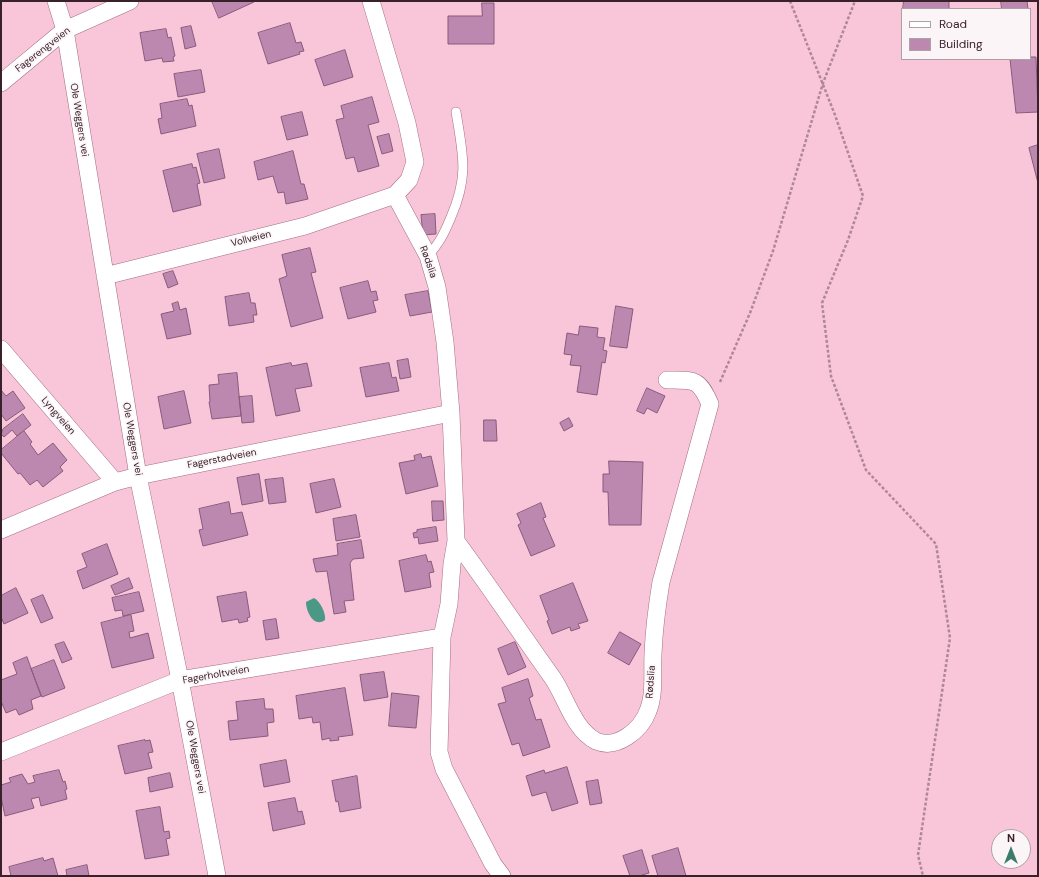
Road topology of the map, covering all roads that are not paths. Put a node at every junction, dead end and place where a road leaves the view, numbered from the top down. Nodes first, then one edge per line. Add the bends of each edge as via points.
1 (56, 1) edge
2 (130, 1) edge
3 (371, 1) edge
4 (65, 30) junction
5 (1, 83) edge
6 (456, 112) dead end
7 (395, 195) junction
8 (428, 256) junction
9 (105, 276) junction
10 (1, 350) edge
11 (667, 380) dead end
12 (451, 413) junction
13 (138, 476) junction
14 (115, 482) junction
15 (1, 530) edge
16 (456, 541) junction
17 (442, 637) junction
18 (180, 680) junction
19 (1, 752) edge
20 (217, 876) edge
21 (502, 876) edge

1 - 4 street, Ole Weggers vei
2 - 4 street, Fagerengveien
3 - 7 street via 407,123 415,162 409,180
4 - 5 street, Fagerengveien
4 - 9 street, Ole Weggers vei
6 - 8 lane via 463,158 460,197 440,242
7 - 8 street, Rødslia
7 - 9 street, Vollveien via 305,226
8 - 12 street, Rødslia via 437,287
9 - 13 street, Ole Weggers vei
10 - 14 street, Lyngveien
11 - 16 street, Rødslia via 695,382 703,387 710,404 661,582 656,612 649,710 642,724 631,734 612,744 597,741 581,730 553,678
12 - 13 street, Fagerstadveien
12 - 16 street, Rødslia
13 - 14 street, Fagerstadveien
13 - 18 street, Ole Weggers vei
14 - 15 street, Fagerstadveien
16 - 17 street, Rødslia via 449,604
17 - 18 street, Fagerholtveien
17 - 21 street, Rødslia via 439,752 444,769 493,864
18 - 19 street, Fagerholtveien
18 - 20 street, Ole Weggers vei

